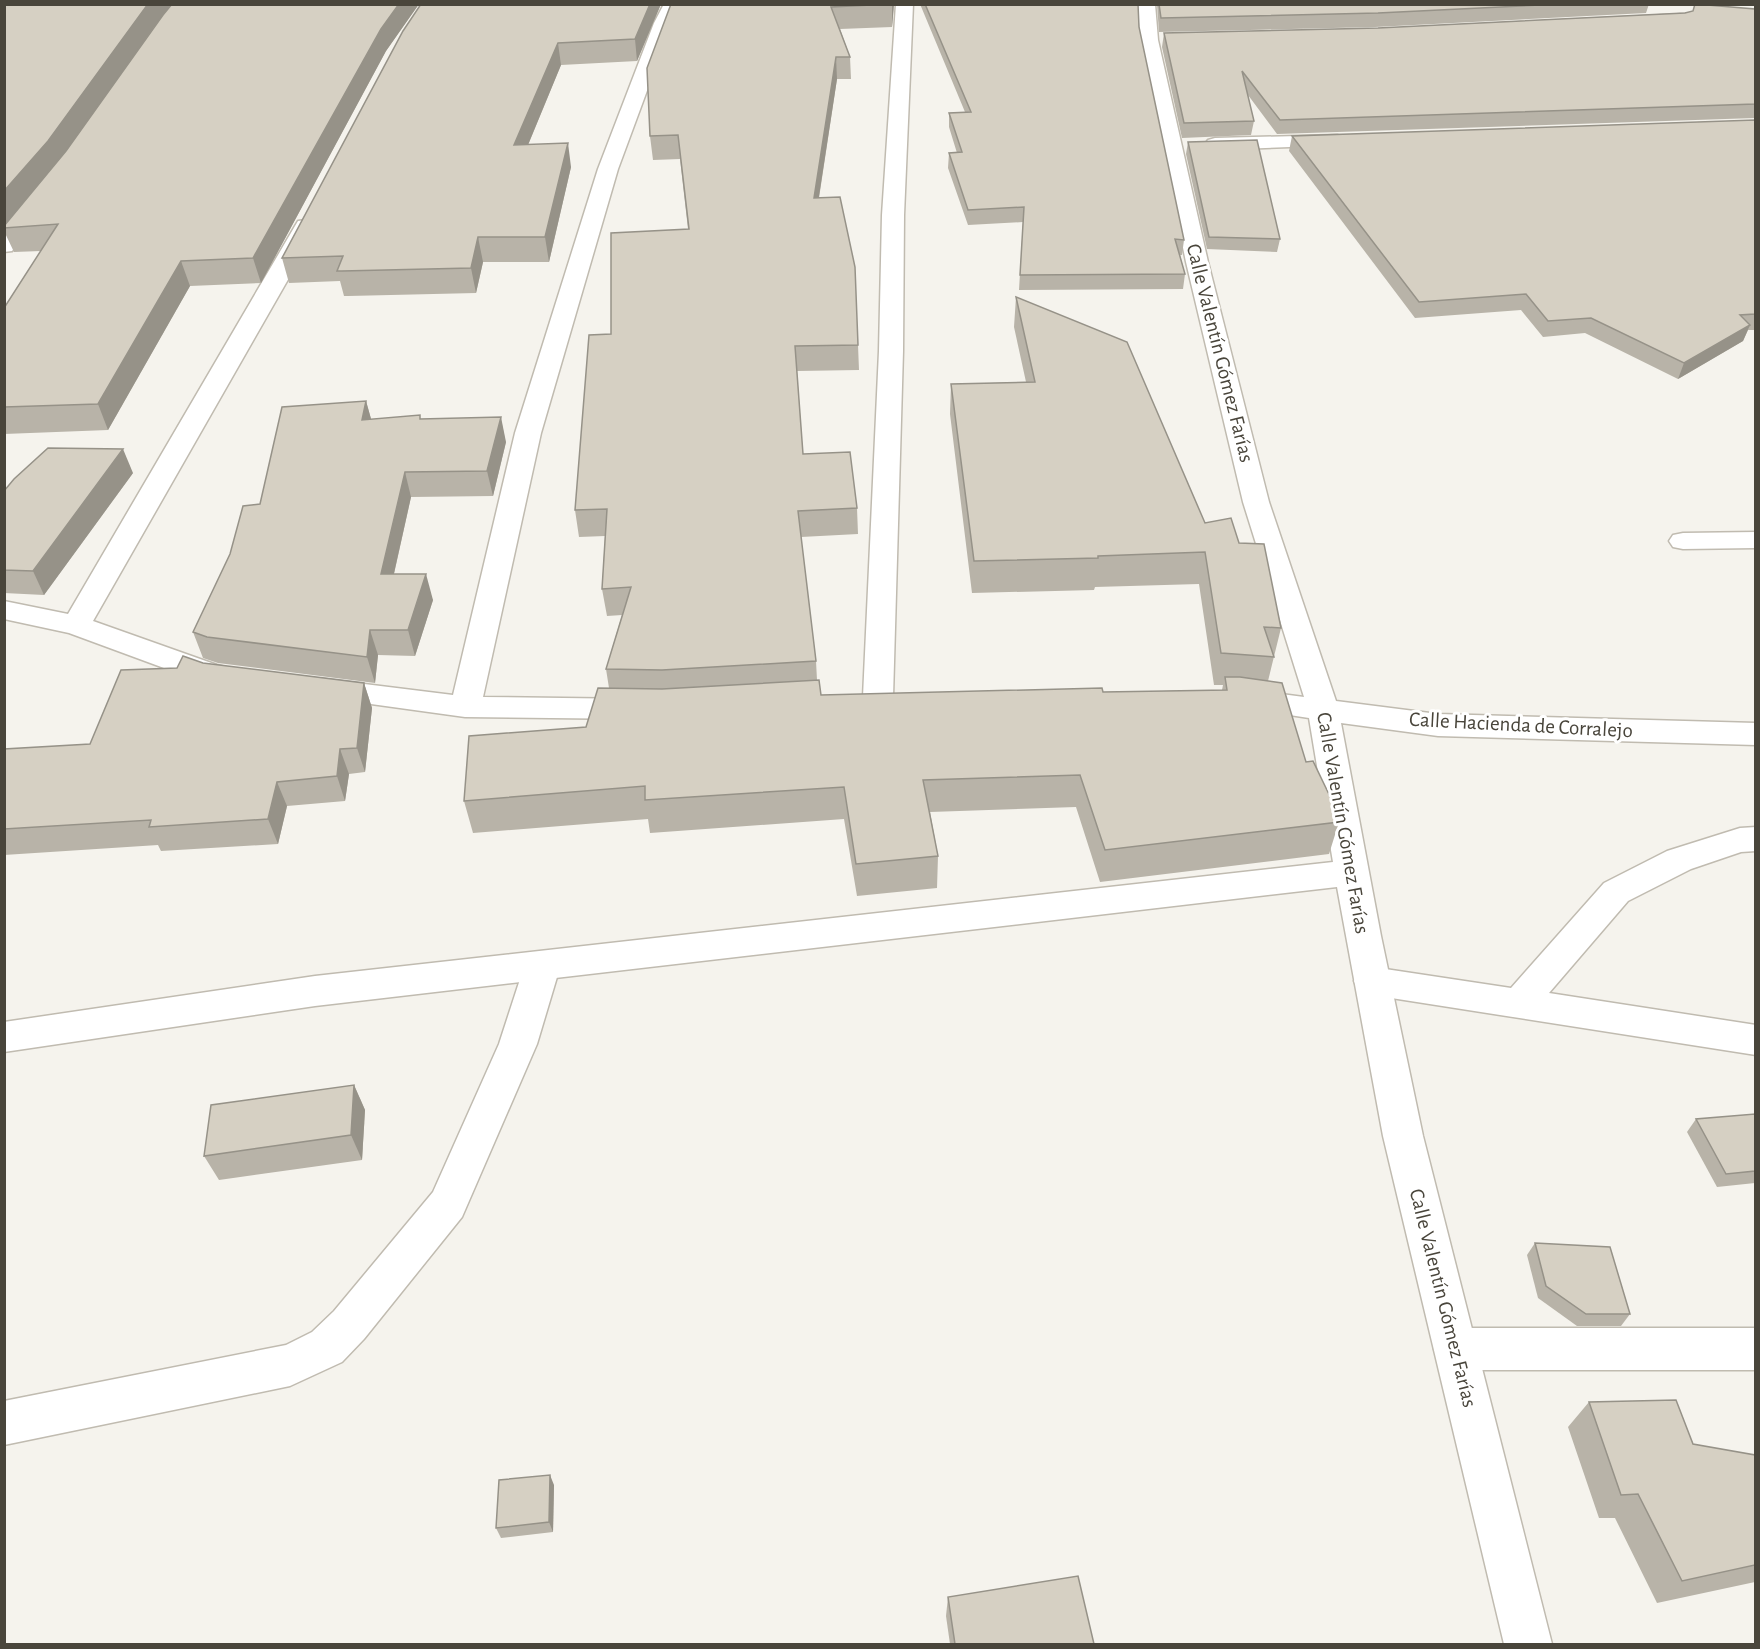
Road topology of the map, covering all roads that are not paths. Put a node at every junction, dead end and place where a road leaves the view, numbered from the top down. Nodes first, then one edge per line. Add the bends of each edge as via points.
1 (673, 4) edge
2 (905, 4) edge
3 (1146, 4) edge
4 (1356, 140) edge
5 (1172, 146) junction
6 (52, 187) edge
7 (316, 207) edge
8 (4, 246) edge
9 (1755, 540) edge
10 (1683, 541) dead end
11 (4, 610) edge
12 (76, 625) junction
13 (248, 679) edge
14 (294, 685) edge
15 (878, 697) edge
16 (1221, 698) edge
17 (465, 707) junction
18 (1323, 708) junction
19 (666, 709) edge
20 (1755, 734) edge
21 (1755, 839) edge
22 (1351, 873) junction
23 (542, 967) junction
24 (1372, 981) junction
25 (1519, 1004) junction
26 (4, 1037) edge
27 (1755, 1040) edge
28 (1456, 1349) junction
29 (1755, 1349) edge
30 (4, 1423) edge
31 (1528, 1644) edge

1 - 17 street via 608,169 528,433
2 - 15 street via 893,215
3 - 5 street, Calle Valentín Gómez Farías via 1161,40
4 - 5 street
5 - 18 street, Calle Valentín Gómez Farías via 1256,502
6 - 8 street
7 - 12 street
9 - 10 street
11 - 12 street
12 - 13 street via 213,675
14 - 17 street
16 - 18 street, Calle Hacienda de Corralejo
17 - 19 street
18 - 20 street, Calle Hacienda de Corralejo via 1438,725
18 - 22 street, Calle Valentín Gómez Farías
21 - 25 street via 1740,840 1679,860 1616,892
22 - 23 street
22 - 24 street, Calle Valentín Gómez Farías
23 - 26 street via 315,992
23 - 30 street via 518,1044 448,1204 327,1347 290,1365
24 - 25 street
24 - 28 street, Calle Valentín Gómez Farías via 1403,1136
25 - 27 street
28 - 29 street
28 - 31 street, Calle Valentín Gómez Farías

